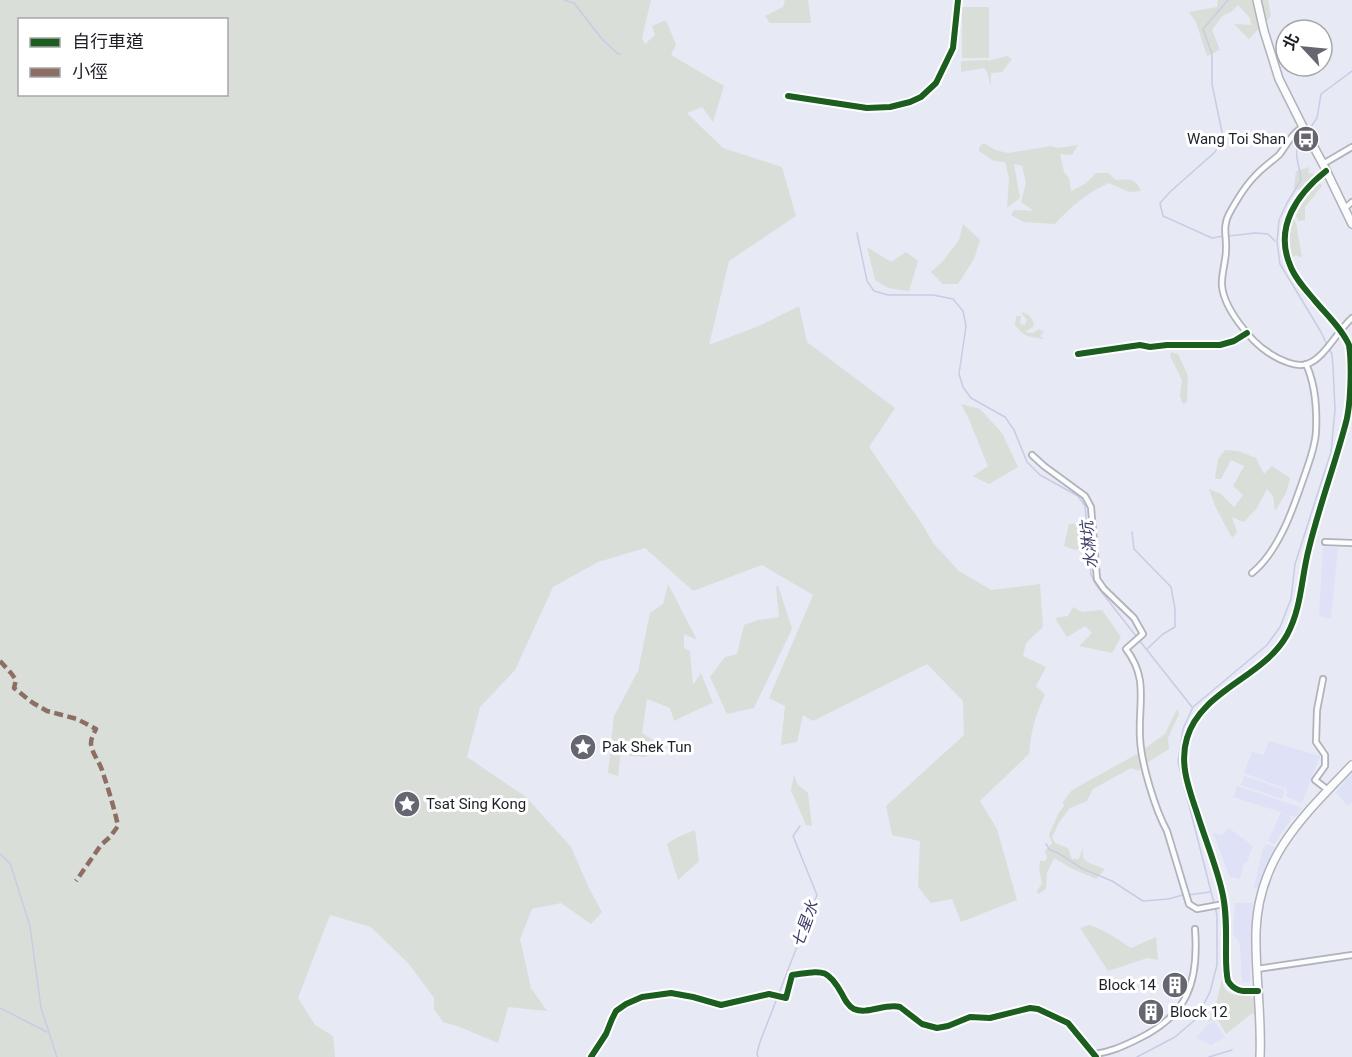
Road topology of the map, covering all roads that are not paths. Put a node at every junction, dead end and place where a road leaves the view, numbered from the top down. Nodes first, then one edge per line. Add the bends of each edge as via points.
1 (958, 0) edge
2 (1257, 0) edge
3 (788, 96) dead end
4 (1303, 128) junction
5 (1352, 147) edge
6 (1323, 164) junction
7 (1326, 171) junction
8 (1352, 202) edge
9 (1345, 208) junction
10 (1352, 224) edge
11 (1352, 318) edge
12 (1340, 330) junction
13 (1247, 333) junction
14 (1077, 354) dead end
15 (1306, 364) junction
16 (1032, 455) dead end
17 (1325, 542) dead end
18 (1352, 543) edge
19 (1252, 573) dead end
20 (1323, 679) dead end
21 (1352, 765) edge
22 (1328, 790) junction
23 (1222, 904) junction
24 (1195, 929) dead end
25 (1352, 955) edge
26 (1257, 969) junction
27 (1258, 991) junction
28 (1094, 1056) edge
29 (591, 1057) edge
30 (1260, 1057) edge

1 - 3 street via 951,53 936,83 921,97 902,105 867,108
2 - 4 main road via 1280,78
4 - 6 main road
4 - 13 street via 1253,177 1225,225 1223,291
5 - 6 street
6 - 7 main road
7 - 9 main road
7 - 12 street via 1297,200 1285,245 1294,273
8 - 9 street
9 - 10 main road
11 - 12 street
12 - 15 street
12 - 23 street via 1351,356 1349,409 1308,550 1298,611 1286,637 1270,656 1201,712 1187,737 1186,780 1220,885
13 - 14 street via 1220,345 1140,345
13 - 15 street via 1277,357
15 - 19 street via 1315,397 1316,433 1311,455 1284,528 1268,557
16 - 23 street via 1089,502 1097,579 1134,618 1143,634 1126,649 1140,675 1143,756 1189,904 1200,909
17 - 18 street
20 - 22 street via 1316,742 1325,755 1325,766 1315,780
21 - 22 main road
22 - 26 main road via 1294,828 1268,875 1256,926
23 - 27 street via 1228,981 1239,991
24 - 28 street via 1193,978 1179,1008 1150,1033
25 - 26 street
26 - 27 main road
27 - 30 main road
28 - 29 street via 1068,1023 1033,1008 931,1027 897,1006 855,1009 834,980 818,972 792,975 786,998 769,994 721,1005 670,993 642,998 616,1011

